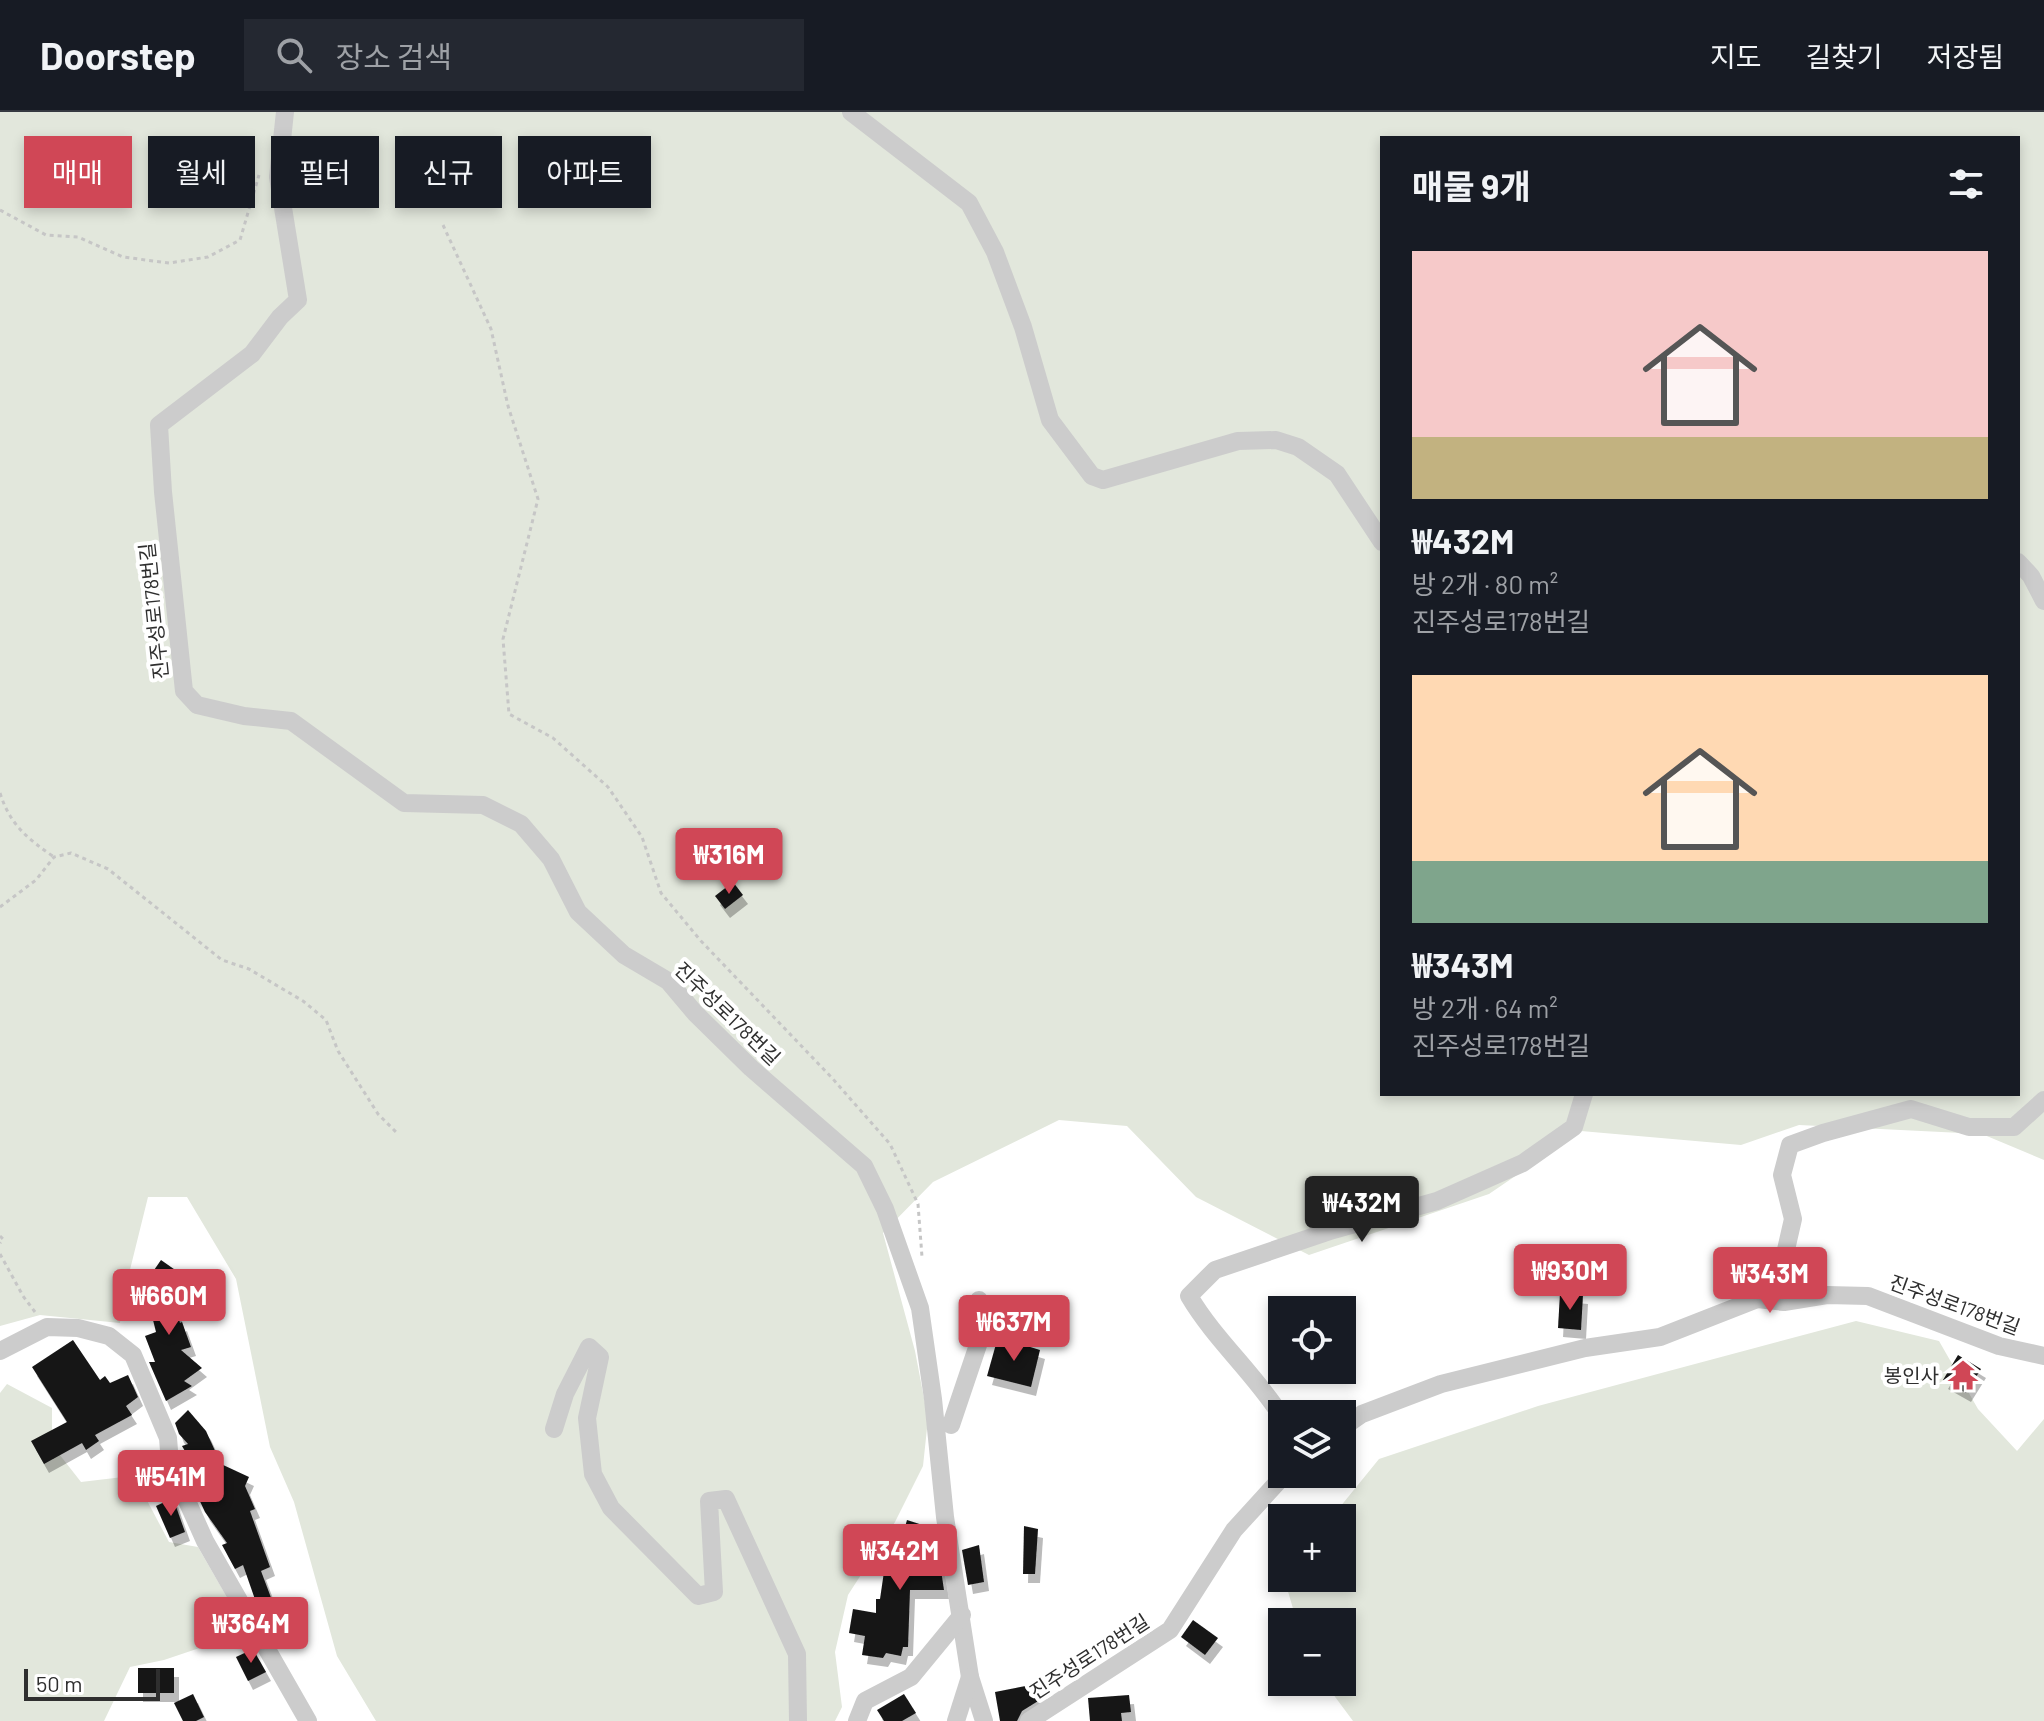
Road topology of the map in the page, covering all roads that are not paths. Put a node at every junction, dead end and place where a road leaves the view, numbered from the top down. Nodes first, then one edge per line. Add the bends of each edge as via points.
1 (285, 112) edge
2 (851, 112) edge
3 (1380, 539) edge
4 (2020, 564) edge
5 (2044, 601) edge
6 (1583, 1096) edge
7 (2044, 1100) edge
8 (1757, 1299) junction
9 (979, 1300) dead end
10 (0, 1351) edge
11 (2044, 1356) edge
12 (1269, 1400) edge
13 (1356, 1418) edge
14 (951, 1425) dead end
15 (554, 1429) dead end
16 (1272, 1488) edge
17 (962, 1615) junction
18 (970, 1677) junction
19 (308, 1721) edge
20 (798, 1721) edge
21 (857, 1721) edge
22 (956, 1721) edge
23 (984, 1721) edge
24 (1029, 1721) edge

1 - 17 street, 진주성로178번길 via 278,177 298,300 252,354 159,425 184,691 197,705 291,721 404,803 483,805 521,824 551,859 578,912 624,955 668,981 751,1068 864,1166 920,1308
2 - 3 street via 969,203 995,252 1023,327 1050,420 1092,476 1103,480 1238,441 1276,440 1298,447 1337,474
4 - 5 street
6 - 12 street via 1574,1127 1523,1163 1437,1201 1215,1270 1189,1296 1205,1324
7 - 8 street, 진주성로178번길 via 2014,1127 1969,1127 1911,1109 1790,1145 1782,1175 1793,1219 1790,1233 1780,1276
8 - 11 street, 진주성로178번길 via 1868,1296 1999,1346
8 - 13 street, 진주성로178번길 via 1660,1337 1585,1348 1441,1384
9 - 14 street via 980,1339
10 - 19 street via 47,1327 109,1336 133,1355 168,1438 170,1463 205,1541
15 - 20 street via 589,1347 600,1357 587,1418 593,1474 611,1508 698,1596 714,1592 709,1501 726,1499 797,1654
16 - 24 street, 진주성로178번길 via 1234,1530 1170,1630
17 - 18 street, 진주성로178번길
17 - 21 street via 911,1677 865,1701
18 - 22 street, 진주성로178번길
18 - 23 street, 진주성로178번길

